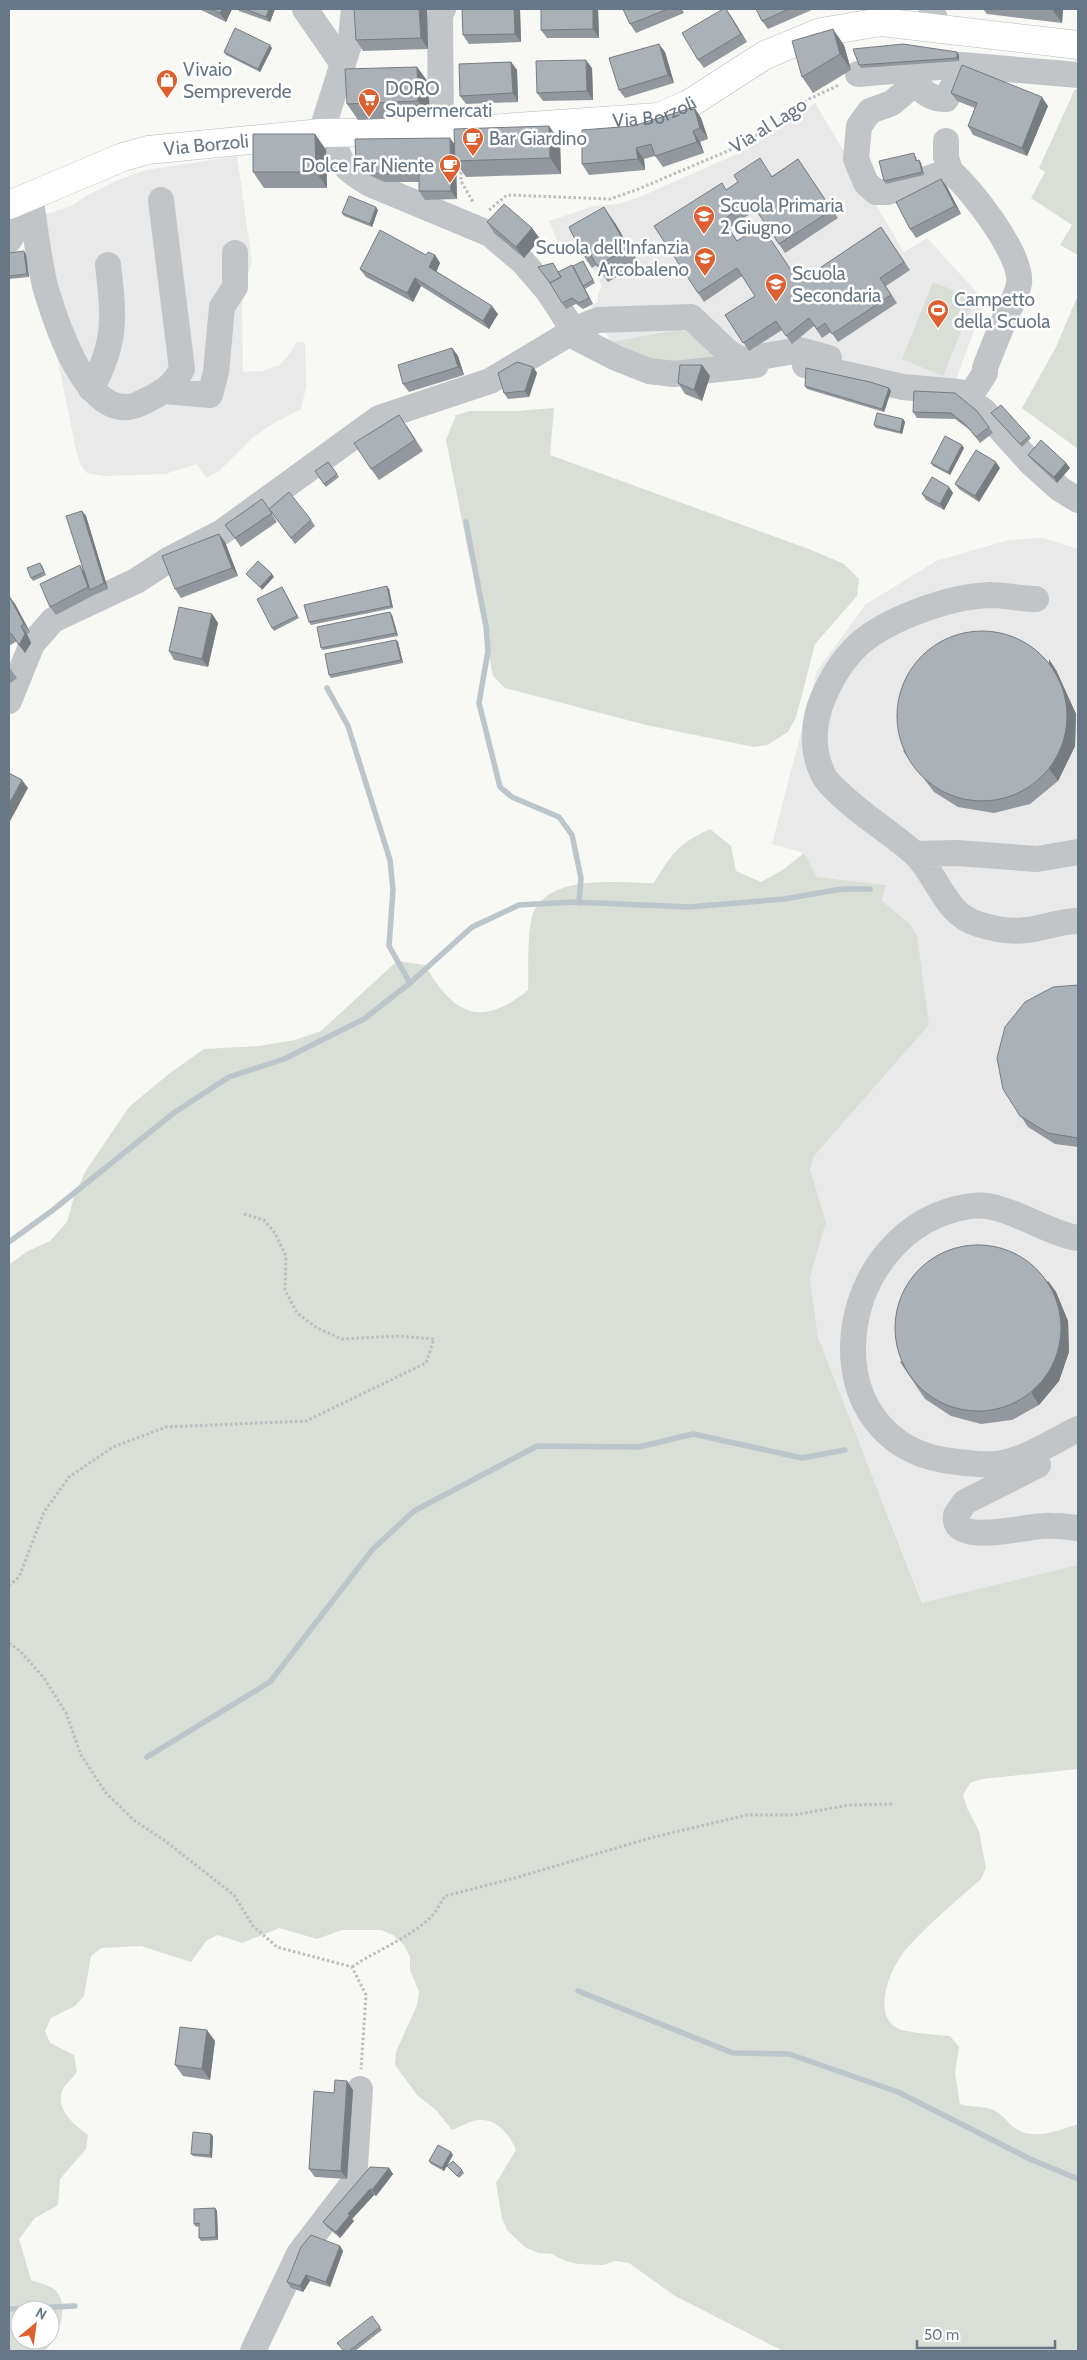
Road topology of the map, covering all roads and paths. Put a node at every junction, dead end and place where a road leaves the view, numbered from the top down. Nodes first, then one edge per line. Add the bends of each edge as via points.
1 (305, 9) edge
2 (354, 9) edge
3 (444, 9) edge
4 (935, 18) edge
5 (1078, 45) edge
6 (343, 64) junction
7 (858, 74) joint
8 (914, 75) junction
9 (1078, 75) edge
10 (994, 76) edge
11 (451, 131) junction
12 (327, 133) junction
13 (946, 141) dead end
14 (950, 171) junction
15 (161, 200) dead end
16 (15, 202) edge
17 (477, 222) junction
18 (9, 240) edge
19 (235, 253) dead end
20 (108, 266) dead end
21 (573, 331) junction
22 (828, 358) dead end
23 (91, 389) junction
24 (166, 391) junction
25 (969, 398) junction
26 (1078, 500) edge
27 (1036, 599) dead end
28 (9, 700) edge
29 (1078, 852) edge
30 (915, 854) junction
31 (1078, 921) edge
32 (244, 1214) dead end
33 (1078, 1238) edge
34 (1078, 1429) edge
35 (1078, 1444) edge
36 (1078, 1528) edge
37 (9, 1586) edge
38 (9, 1643) edge
39 (894, 1804) dead end
40 (352, 1967) junction
41 (360, 2089) joint
42 (253, 2351) edge

1 - 6 street
2 - 6 street via 352,38
3 - 11 street via 440,14
4 - 5 main road, Via Borzoli
4 - 11 main road, Via Borzoli via 881,22 821,32 765,55 689,104 658,117
6 - 12 street
7 - 8 street
7 - 17 path, Via al Lago via 809,98 744,144 636,190 610,199 507,195
8 - 9 street via 961,65
8 - 10 street via 924,92 938,100 946,99 961,71
8 - 14 street via 906,91 892,103 870,111 859,126 856,159 866,183 876,192 888,192
11 - 12 main road, Via Borzoli
11 - 17 path via 461,181 474,204
12 - 16 main road, Via Borzoli via 148,150 123,157
12 - 17 street via 345,166 370,184
13 - 14 street
14 - 25 street via 982,207 1007,244 1020,281 984,368 985,373
15 - 24 street via 182,369
16 - 18 street via 18,223
16 - 23 street via 70,353
17 - 21 street via 523,262 548,291
19 - 24 street via 235,287 222,307 216,372 210,395
20 - 23 street via 113,323 104,366
21 - 22 street via 601,319 691,317 729,354 742,360 800,350
21 - 25 street via 579,340 648,371 674,374 759,365 808,365 903,387 952,390
21 - 28 street via 490,381 379,418 222,532 136,582 53,620 32,644
23 - 24 street via 105,401 127,406 134,406
25 - 26 street via 1031,463
27 - 30 street via 992,595 974,597 891,623 854,649 829,683 815,724 814,745 824,776 852,805
29 - 30 street via 1030,859 956,853
30 - 31 street via 952,907 968,920 1016,930
32 - 37 path via 264,1220 276,1233 286,1256 285,1290 297,1313 317,1328 342,1339 397,1336 434,1339 426,1363 306,1420 166,1427 113,1447 69,1477 44,1512 18,1577
33 - 34 street via 1003,1210 972,1205 943,1212 920,1223 907,1234 874,1271 861,1297 852,1337 857,1378 868,1410 891,1435 919,1454 952,1462 1005,1463 1022,1458
35 - 36 street via 965,1502 956,1519 960,1527 972,1533 1044,1525
38 - 40 path via 44,1678 66,1713 81,1756 106,1794 135,1821 234,1894 253,1926 278,1947
39 - 40 path via 849,1805 794,1815 747,1815 650,1838 445,1896 430,1918
40 - 41 path via 366,1995
41 - 42 street via 354,2182 299,2254

